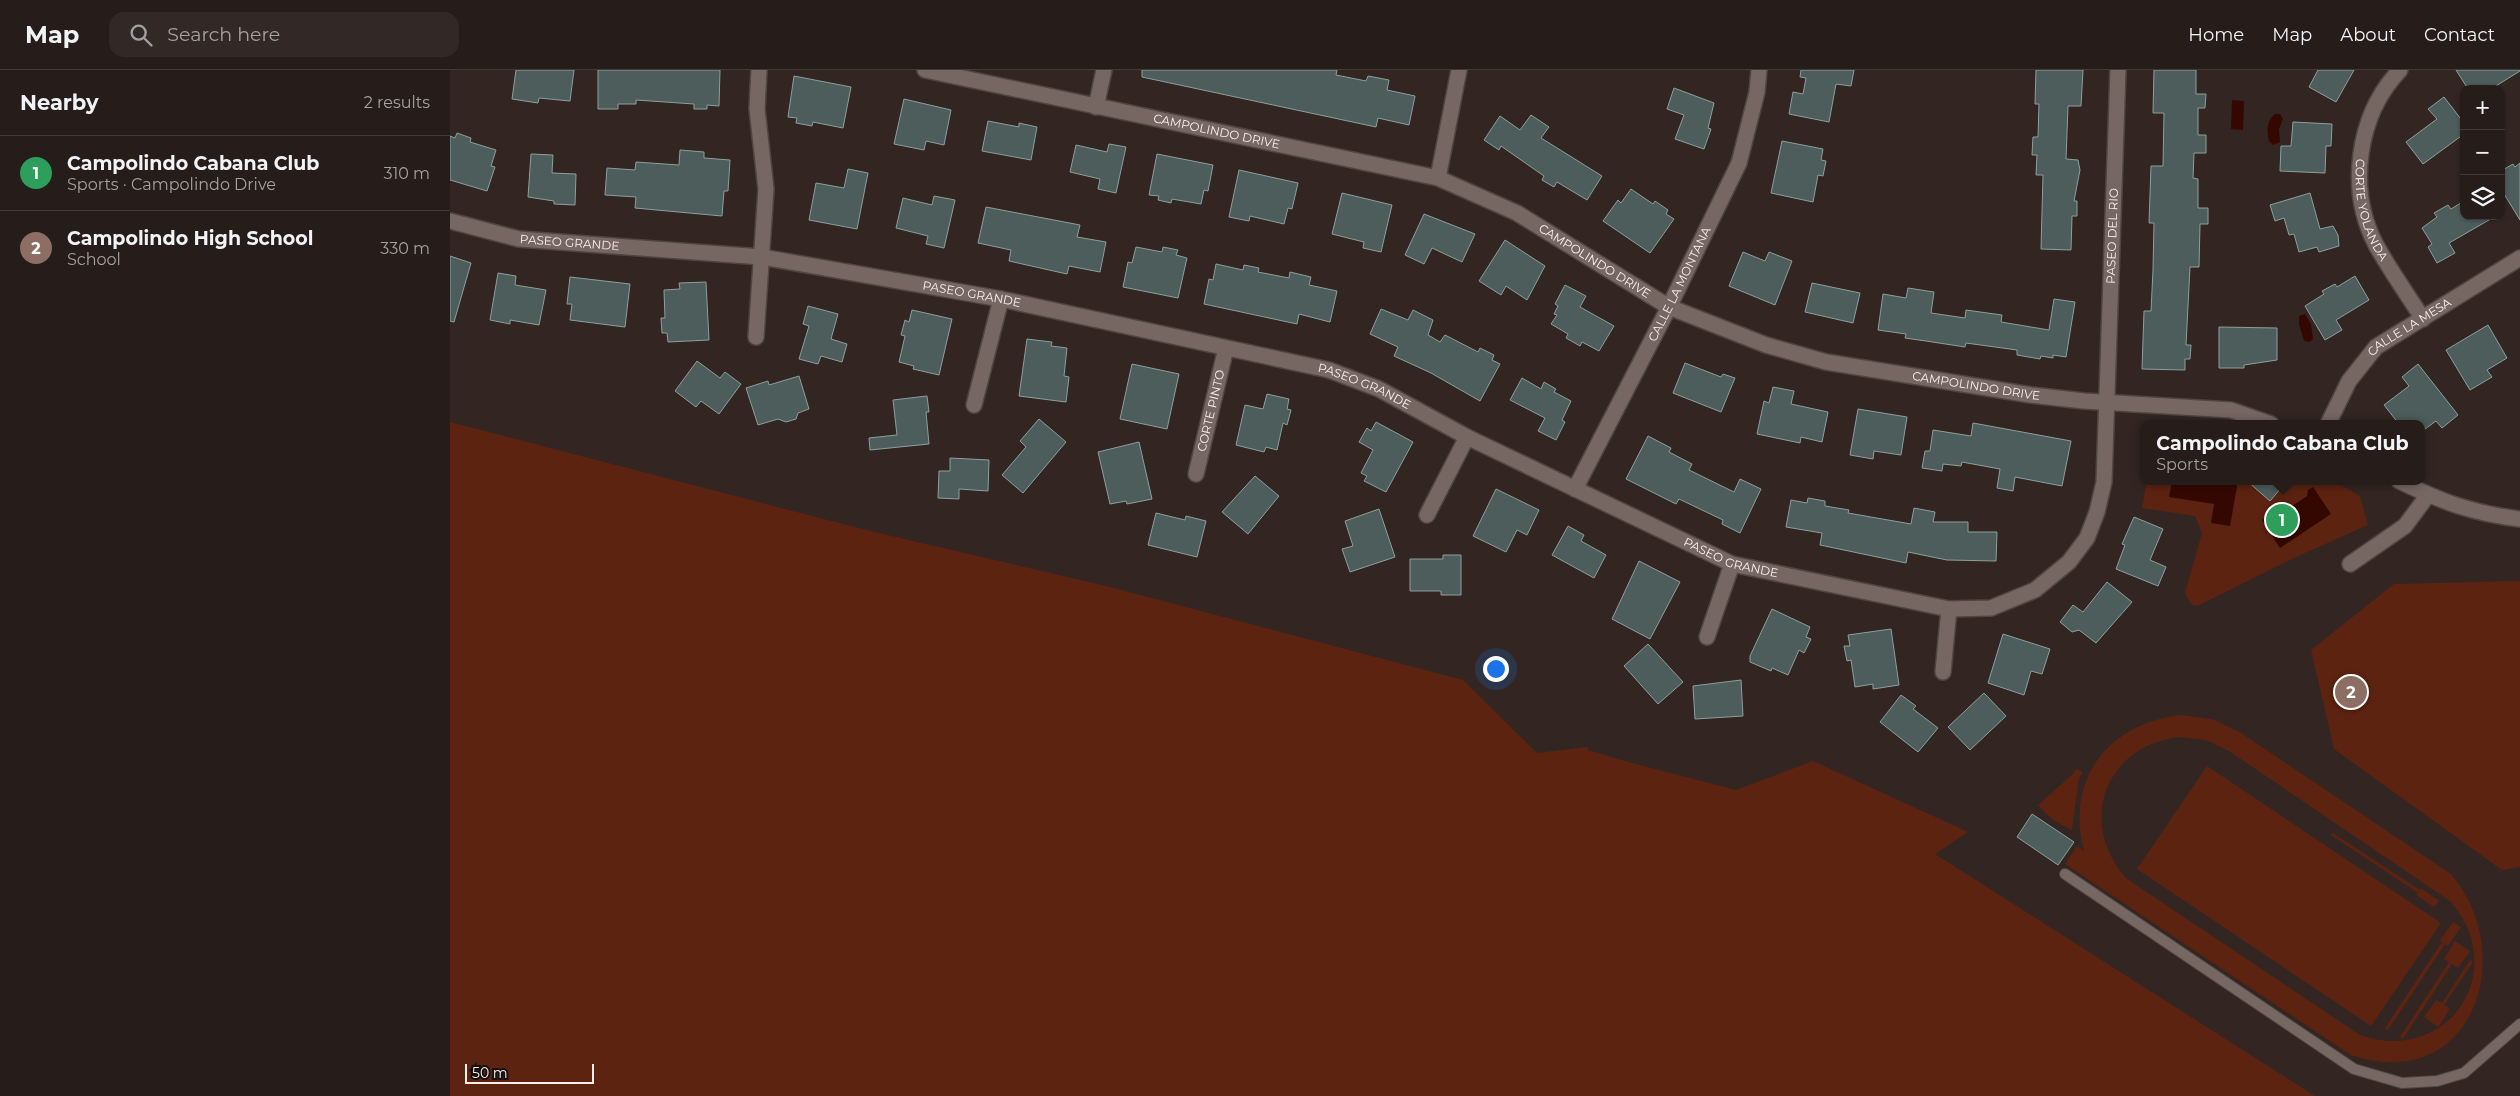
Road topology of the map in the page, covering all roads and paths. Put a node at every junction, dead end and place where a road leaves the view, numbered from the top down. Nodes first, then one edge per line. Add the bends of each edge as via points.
1 (759, 70) edge
2 (925, 70) edge
3 (1104, 70) edge
4 (1459, 70) edge
5 (1759, 70) edge
6 (2118, 70) edge
7 (2400, 70) edge
8 (1096, 107) junction
9 (1438, 178) junction
10 (450, 221) edge
11 (762, 257) junction
12 (2520, 258) edge
13 (1001, 299) junction
14 (1669, 307) junction
15 (2423, 319) junction
16 (756, 337) dead end
17 (1226, 348) junction
18 (2105, 401) junction
19 (974, 405) dead end
20 (2260, 420) edge
21 (2330, 420) edge
22 (1467, 437) junction
23 (1196, 474) dead end
24 (2407, 485) edge
25 (1575, 489) junction
26 (2428, 495) junction
27 (1428, 515) dead end
28 (2520, 519) edge
29 (1732, 564) junction
30 (2350, 564) dead end
31 (1949, 609) junction
32 (1708, 636) dead end
33 (1942, 672) dead end
34 (2066, 874) dead end
35 (2520, 1024) edge

1 - 11 street via 757,109 766,189
2 - 8 street, CAMPOLINDO DRIVE
3 - 8 street
4 - 9 street
5 - 14 street, CALLE LA MONTANA via 1740,163
6 - 18 street, PASEO DEL RIO
7 - 15 street, CORTE YOLANDA via 2380,97 2368,125 2358,163 2362,205 2376,244
8 - 9 street, CAMPOLINDO DRIVE
9 - 14 street, CAMPOLINDO DRIVE via 1517,212
10 - 11 street, PASEO GRANDE via 520,239
11 - 13 street, PASEO GRANDE
11 - 16 street
12 - 15 street, CALLE LA MESA
13 - 17 street, PASEO GRANDE
13 - 19 street
14 - 18 street, CAMPOLINDO DRIVE via 1766,345 1826,362 2031,395
14 - 25 street, CALLE LA MONTANA
15 - 21 street, CALLE LA MESA via 2376,347 2350,381
17 - 22 street, PASEO GRANDE via 1329,370 1379,389
17 - 23 street, CORTE PINTO
18 - 20 street, CAMPOLINDO DRIVE via 2231,410
18 - 31 street, PASEO GRANDE via 2104,482 2087,538 2069,562 2035,590 1991,608
22 - 25 street, PASEO GRANDE
22 - 27 street
24 - 26 street
25 - 29 street, PASEO GRANDE
26 - 28 street via 2447,504 2489,515
26 - 30 street via 2406,526
29 - 31 street, PASEO GRANDE
29 - 32 street
31 - 33 street
34 - 35 lane via 2354,1069 2402,1083 2437,1081 2464,1073

